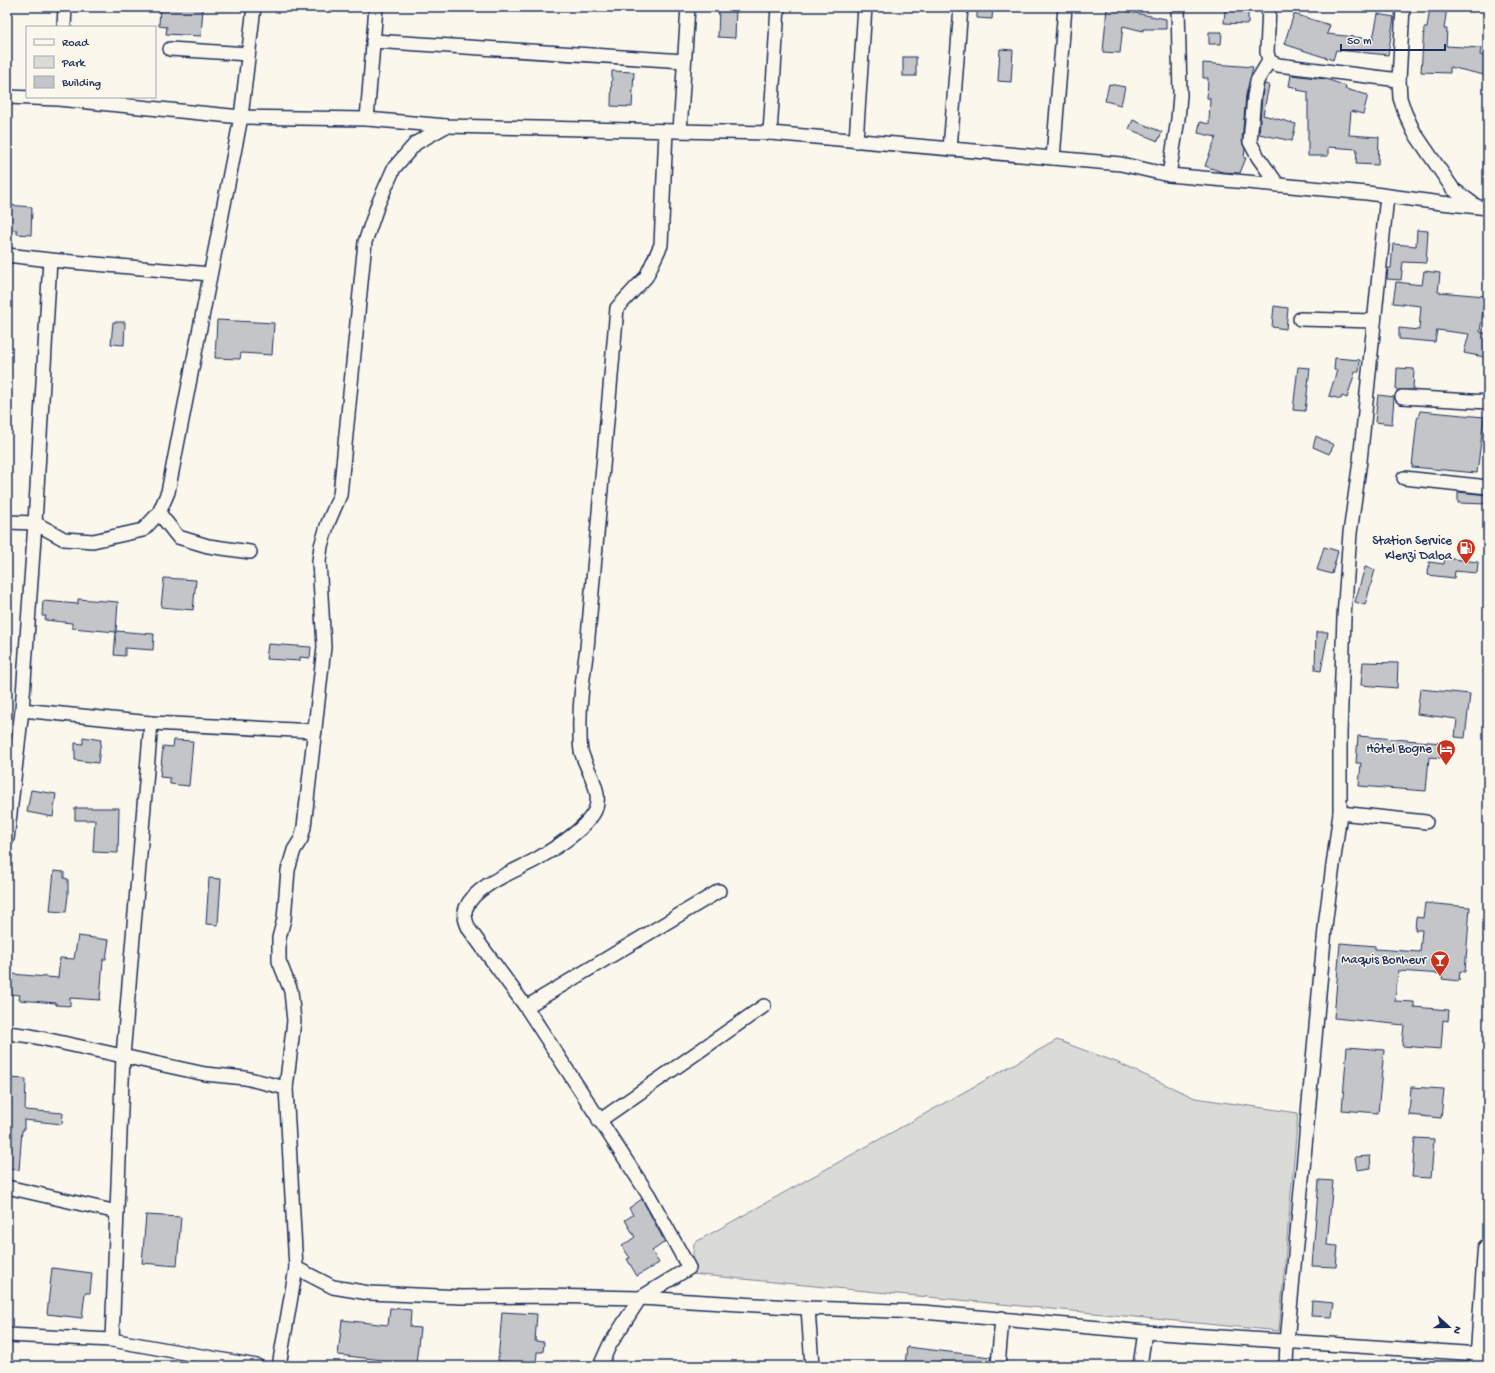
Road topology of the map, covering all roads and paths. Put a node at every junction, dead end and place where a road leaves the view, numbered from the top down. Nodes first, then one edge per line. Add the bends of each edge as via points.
1 (65, 7) edge
2 (254, 7) edge
3 (376, 7) edge
4 (688, 7) edge
5 (778, 7) edge
6 (865, 7) edge
7 (961, 7) edge
8 (1065, 7) edge
9 (1178, 7) edge
10 (1269, 7) edge
11 (1403, 7) edge
12 (64, 26) edge
13 (373, 41) junction
14 (170, 49) dead end
15 (248, 54) junction
16 (684, 61) junction
17 (1269, 61) junction
18 (1399, 80) junction
19 (7, 97) edge
20 (26, 97) edge
21 (58, 98) edge
22 (241, 117) junction
23 (367, 119) junction
24 (446, 126) junction
25 (666, 131) junction
26 (680, 131) junction
27 (770, 133) junction
28 (856, 141) junction
29 (950, 149) junction
30 (1053, 158) junction
31 (1169, 175) junction
32 (1278, 185) junction
33 (1387, 196) junction
34 (1482, 207) edge
35 (7, 255) edge
36 (50, 260) junction
37 (210, 274) junction
38 (1300, 319) dead end
39 (1374, 321) junction
40 (1402, 397) dead end
41 (1488, 402) edge
42 (1404, 478) dead end
43 (1488, 487) edge
44 (159, 513) junction
45 (7, 522) edge
46 (35, 523) junction
47 (250, 552) dead end
48 (22, 710) junction
49 (151, 723) junction
50 (315, 731) junction
51 (1340, 813) junction
52 (1426, 822) dead end
53 (7, 840) edge
54 (719, 891) dead end
55 (764, 1006) dead end
56 (526, 1007) junction
57 (7, 1033) edge
58 (123, 1056) junction
59 (286, 1088) junction
60 (599, 1121) junction
61 (7, 1187) edge
62 (117, 1212) junction
63 (1488, 1249) edge
64 (296, 1268) junction
65 (640, 1298) junction
66 (808, 1308) junction
67 (1002, 1318) junction
68 (1144, 1332) junction
69 (7, 1335) edge
70 (112, 1340) junction
71 (1287, 1342) junction
72 (1480, 1360) edge
73 (257, 1366) edge
74 (279, 1366) edge
75 (600, 1366) edge
76 (812, 1366) edge
77 (998, 1366) edge
78 (1140, 1366) edge
79 (1286, 1366) edge

1 - 12 street
2 - 15 street
3 - 13 street
4 - 16 street
5 - 27 street
6 - 28 street
7 - 29 street
8 - 30 street
9 - 31 street via 1180,95
10 - 17 street via 1266,52
11 - 18 street
13 - 16 street
13 - 23 street
14 - 15 street
15 - 22 street
16 - 26 street
17 - 18 street via 1278,66
17 - 32 street via 1257,81 1250,142
18 - 34 street via 1404,113 1414,132 1453,189
19 - 20 street
21 - 22 street
22 - 23 street
22 - 37 street
23 - 24 street
24 - 25 street
24 - 50 street via 416,143 394,168 365,242 340,495 320,546 324,647
25 - 26 street
25 - 56 street via 660,245 646,277 617,308 580,721 581,750 598,804 594,814 576,832 538,858 484,887 465,909 469,929
26 - 27 street
27 - 28 street
28 - 29 street
29 - 30 street
30 - 31 street via 1121,164
31 - 32 street
32 - 33 street
33 - 34 street
33 - 39 street
35 - 36 street
36 - 37 street
36 - 46 street
37 - 44 street via 168,492
38 - 39 street
39 - 51 street via 1350,533 1344,617
40 - 41 street
42 - 43 street
44 - 46 street via 143,530 93,540 64,539
44 - 47 street via 178,537 208,546
45 - 46 street
46 - 48 street
48 - 49 street
48 - 53 street
49 - 50 street
49 - 58 street
50 - 59 street via 304,827 288,870 284,919 279,938 279,961 291,990 294,1021
51 - 52 street
51 - 71 street via 1326,918
54 - 56 street
55 - 60 street
56 - 60 street
57 - 58 street
58 - 59 street via 204,1074 245,1078
58 - 62 street
59 - 64 street
60 - 65 street via 648,1194 689,1268
61 - 62 street
62 - 70 street
63 - 72 highway
64 - 65 street via 333,1287 369,1293 462,1297
64 - 74 street
65 - 66 street
65 - 75 street via 609,1346
66 - 67 street
66 - 76 street
67 - 68 street
67 - 77 street
68 - 71 street
68 - 78 street
69 - 70 street
70 - 73 street
71 - 72 street
71 - 79 street

